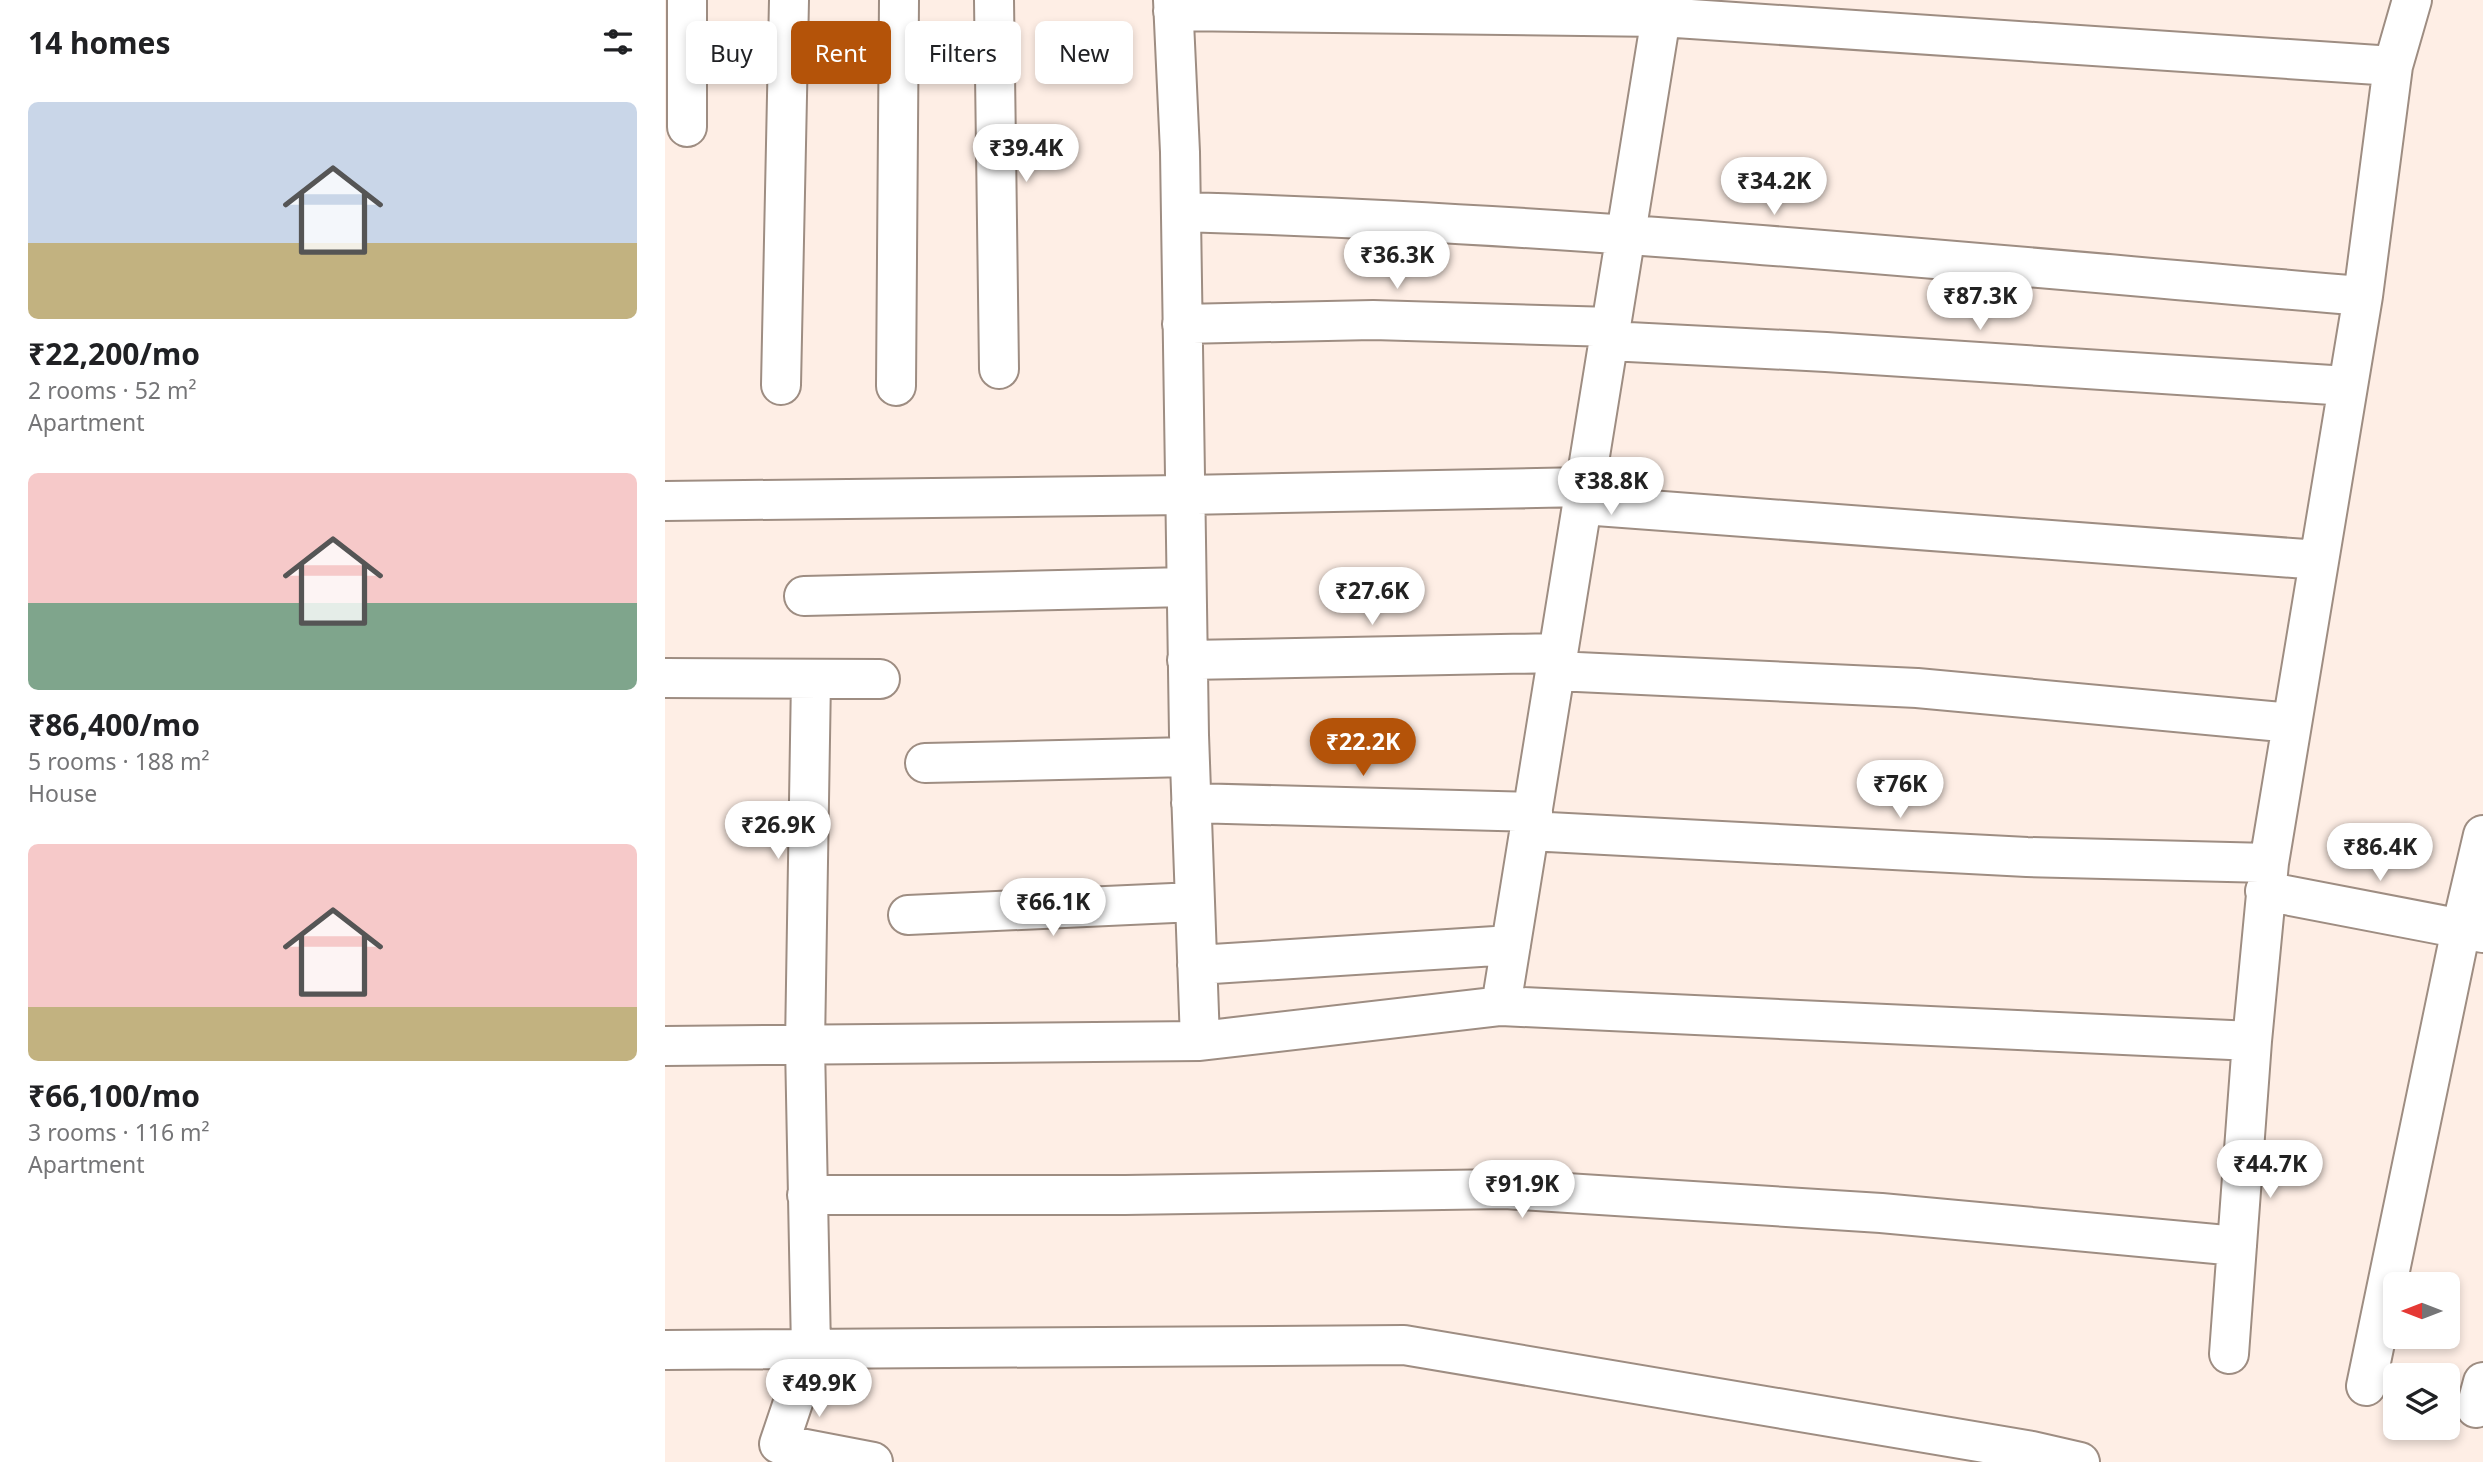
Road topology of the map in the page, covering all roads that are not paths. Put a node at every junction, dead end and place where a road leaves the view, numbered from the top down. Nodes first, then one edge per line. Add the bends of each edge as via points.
1 (687, 0) edge
2 (789, 0) edge
3 (899, 0) edge
4 (994, 0) edge
5 (2412, 0) edge
6 (1173, 5) edge
7 (1313, 6) edge
8 (1662, 9) edge
9 (2393, 66) junction
10 (687, 127) dead end
11 (1181, 212) junction
12 (1626, 234) junction
13 (2363, 296) junction
14 (1182, 324) junction
15 (1610, 334) junction
16 (999, 369) dead end
17 (781, 385) dead end
18 (896, 386) dead end
19 (2347, 386) junction
20 (1185, 495) junction
21 (1584, 496) junction
22 (665, 501) edge
23 (2319, 560) junction
24 (1186, 587) junction
25 (804, 596) dead end
26 (1187, 660) junction
27 (1557, 662) junction
28 (665, 678) edge
29 (811, 679) junction
30 (880, 679) dead end
31 (2292, 723) junction
32 (1189, 757) junction
33 (925, 763) dead end
34 (1191, 803) junction
35 (1531, 822) junction
36 (2483, 835) edge
37 (2267, 877) junction
38 (1195, 902) junction
39 (908, 915) dead end
40 (2472, 931) edge
41 (1511, 945) junction
42 (1197, 965) junction
43 (1501, 1006) junction
44 (1200, 1041) junction
45 (2252, 1041) junction
46 (804, 1045) junction
47 (665, 1046) edge
48 (807, 1195) junction
49 (2237, 1246) junction
50 (811, 1349) junction
51 (665, 1350) edge
52 (2229, 1354) dead end
53 (2366, 1386) dead end
54 (778, 1453) edge
55 (873, 1462) edge
56 (2080, 1462) edge

1 - 10 street
2 - 17 street
3 - 18 street
4 - 16 street
5 - 9 street
6 - 7 street
6 - 11 street
7 - 8 street
8 - 9 street
8 - 12 street
9 - 13 street
11 - 12 street
11 - 14 street
12 - 13 street
12 - 15 street
13 - 19 street
14 - 15 street via 1373,320
14 - 20 street
15 - 19 street
15 - 21 street
19 - 23 street
20 - 21 street
20 - 22 street
20 - 24 street
21 - 23 street
21 - 27 street
23 - 31 street
24 - 25 street
24 - 26 street
26 - 27 street
26 - 32 street
27 - 31 street via 1917,688
27 - 35 street
28 - 29 street
29 - 30 street
29 - 46 street
31 - 37 street
32 - 33 street
32 - 34 street
34 - 35 street
34 - 38 street
35 - 37 street
35 - 41 street
36 - 40 street
37 - 40 street
37 - 45 street
38 - 39 street
38 - 42 street
40 - 53 street
41 - 42 street
41 - 43 street
42 - 44 street
43 - 44 street
43 - 45 street
44 - 46 street
45 - 49 street
46 - 47 street
46 - 48 street
48 - 49 street via 1505,1189 1881,1213
48 - 50 street
49 - 52 street
50 - 51 street
50 - 54 street
50 - 56 street via 1404,1345
54 - 55 street

